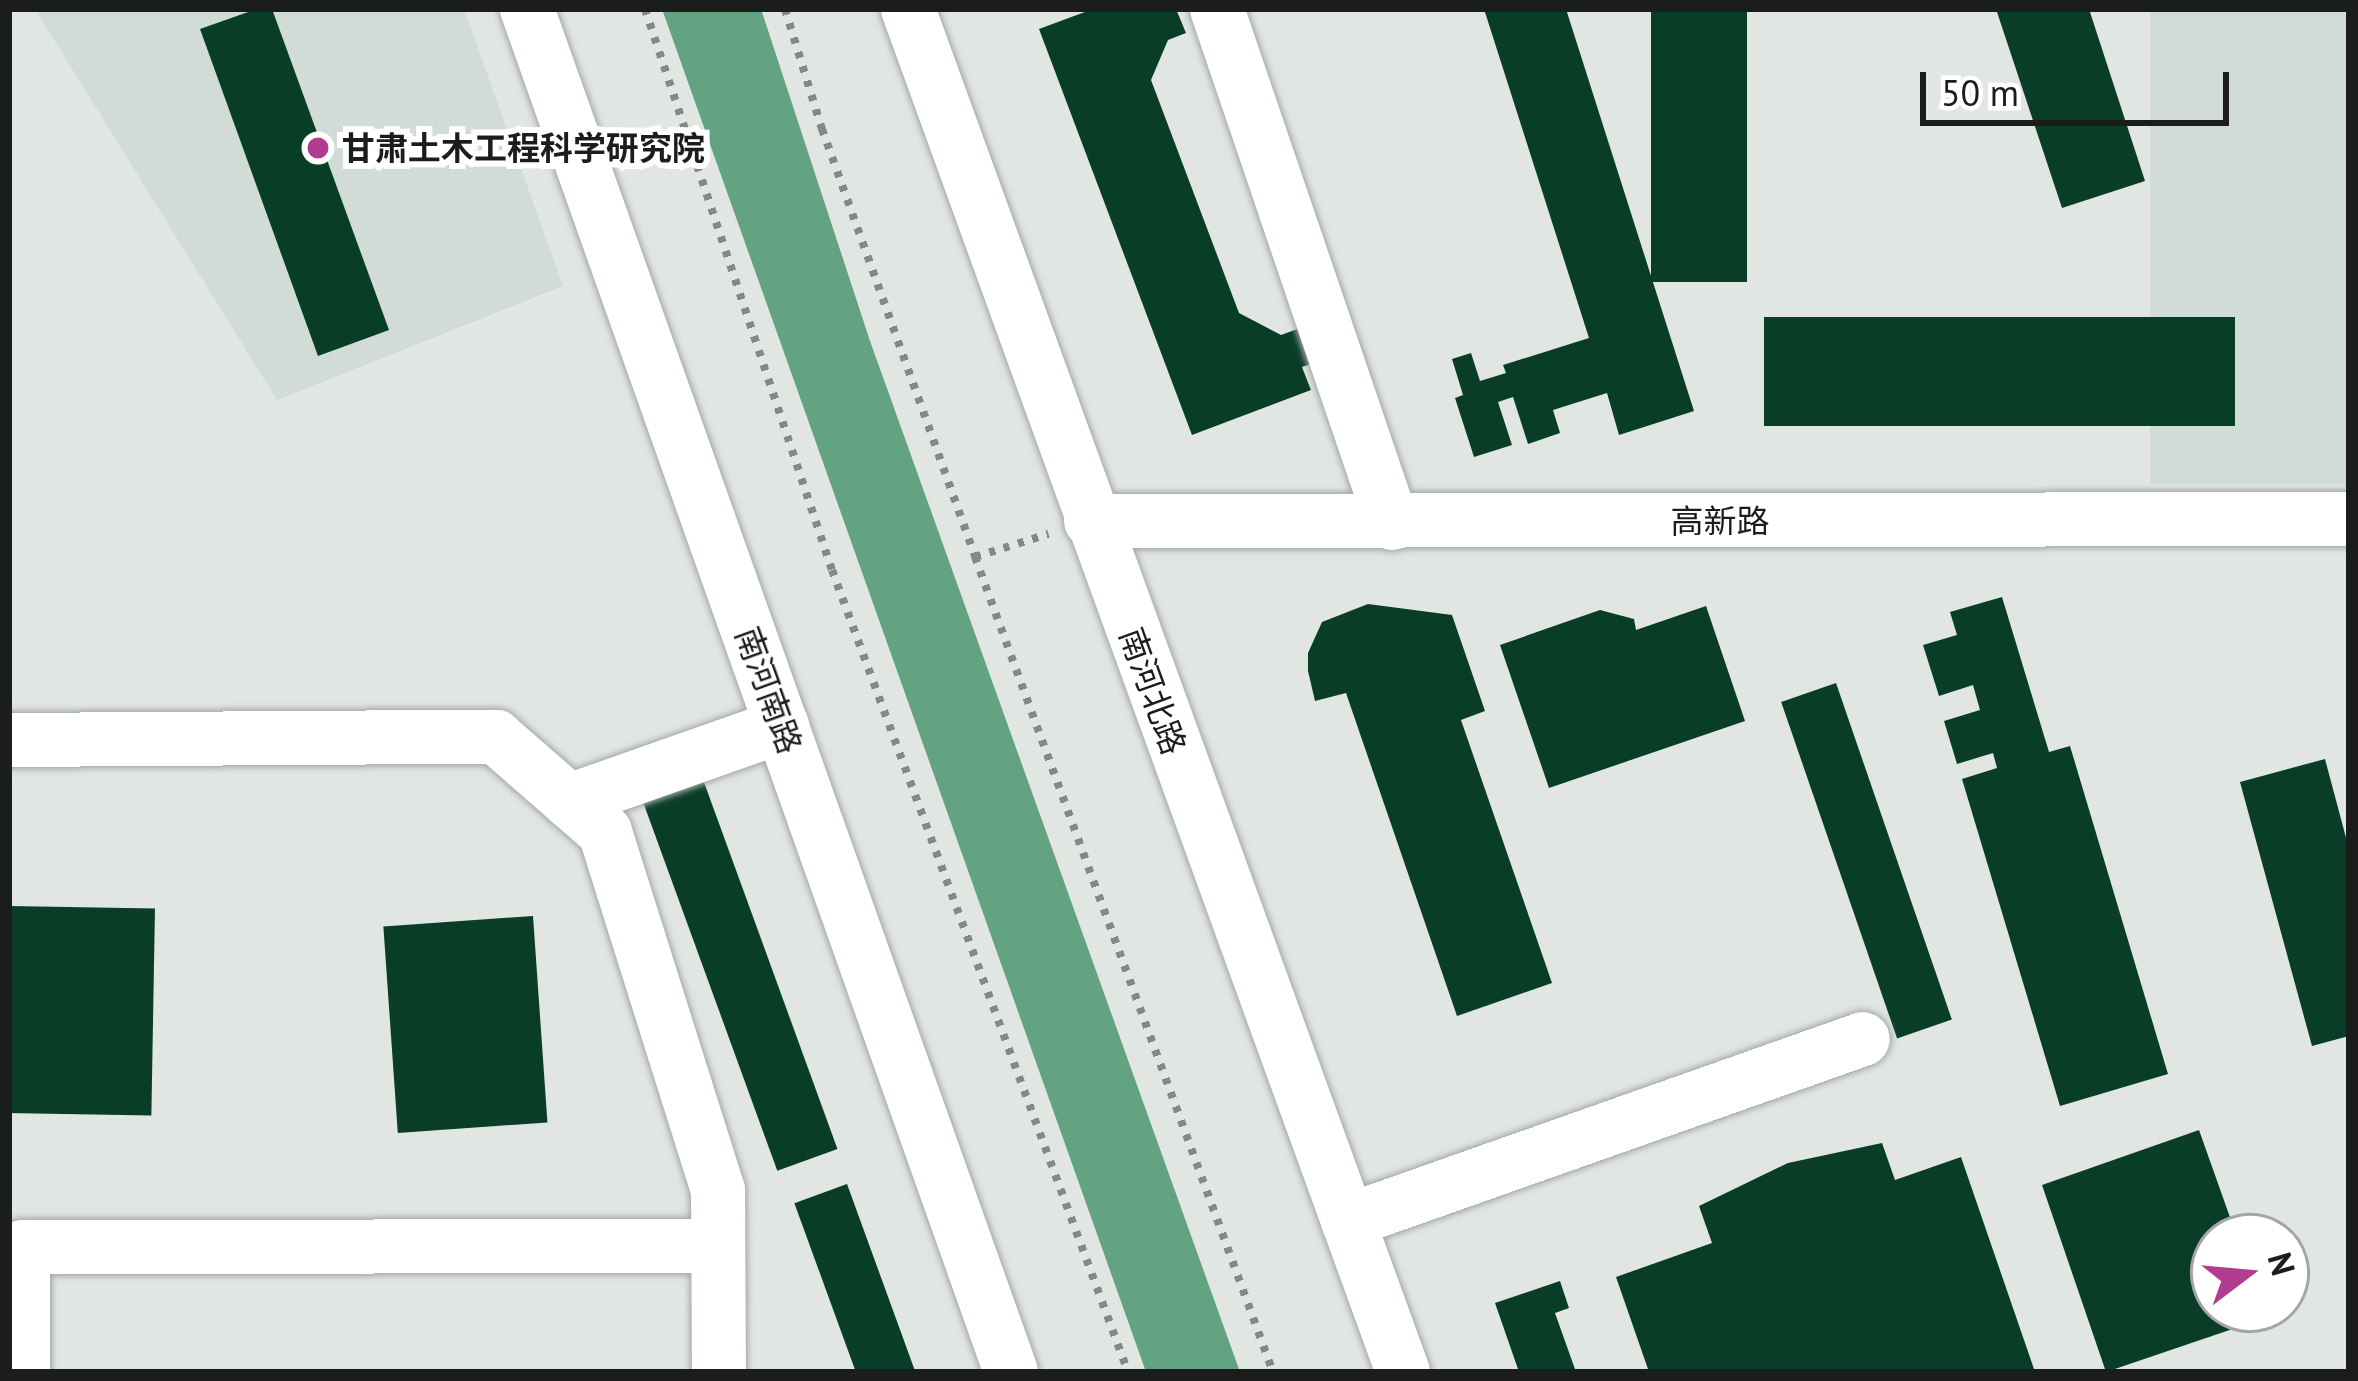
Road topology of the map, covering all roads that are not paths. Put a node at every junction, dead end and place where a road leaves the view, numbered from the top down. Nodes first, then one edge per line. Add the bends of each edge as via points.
1 (527, 9) edge
2 (908, 9) edge
3 (1217, 9) edge
4 (2349, 519) edge
5 (1091, 521) junction
6 (1392, 523) junction
7 (782, 726) junction
8 (9, 740) edge
9 (569, 801) junction
10 (1863, 1039) dead end
11 (1348, 1222) junction
12 (718, 1246) junction
13 (23, 1372) edge
14 (719, 1372) edge
15 (1011, 1372) edge
16 (1403, 1372) edge

1 - 7 street, 南河南路
2 - 5 street, 南河北路
3 - 6 street
4 - 6 street, 高新路
5 - 6 street, 高新路
5 - 11 street, 南河北路
7 - 9 street
7 - 15 street, 南河南路
8 - 9 street via 496,737
9 - 12 street via 605,832 718,1190
10 - 11 street
11 - 16 street, 南河北路
12 - 13 street via 23,1247
12 - 14 street

